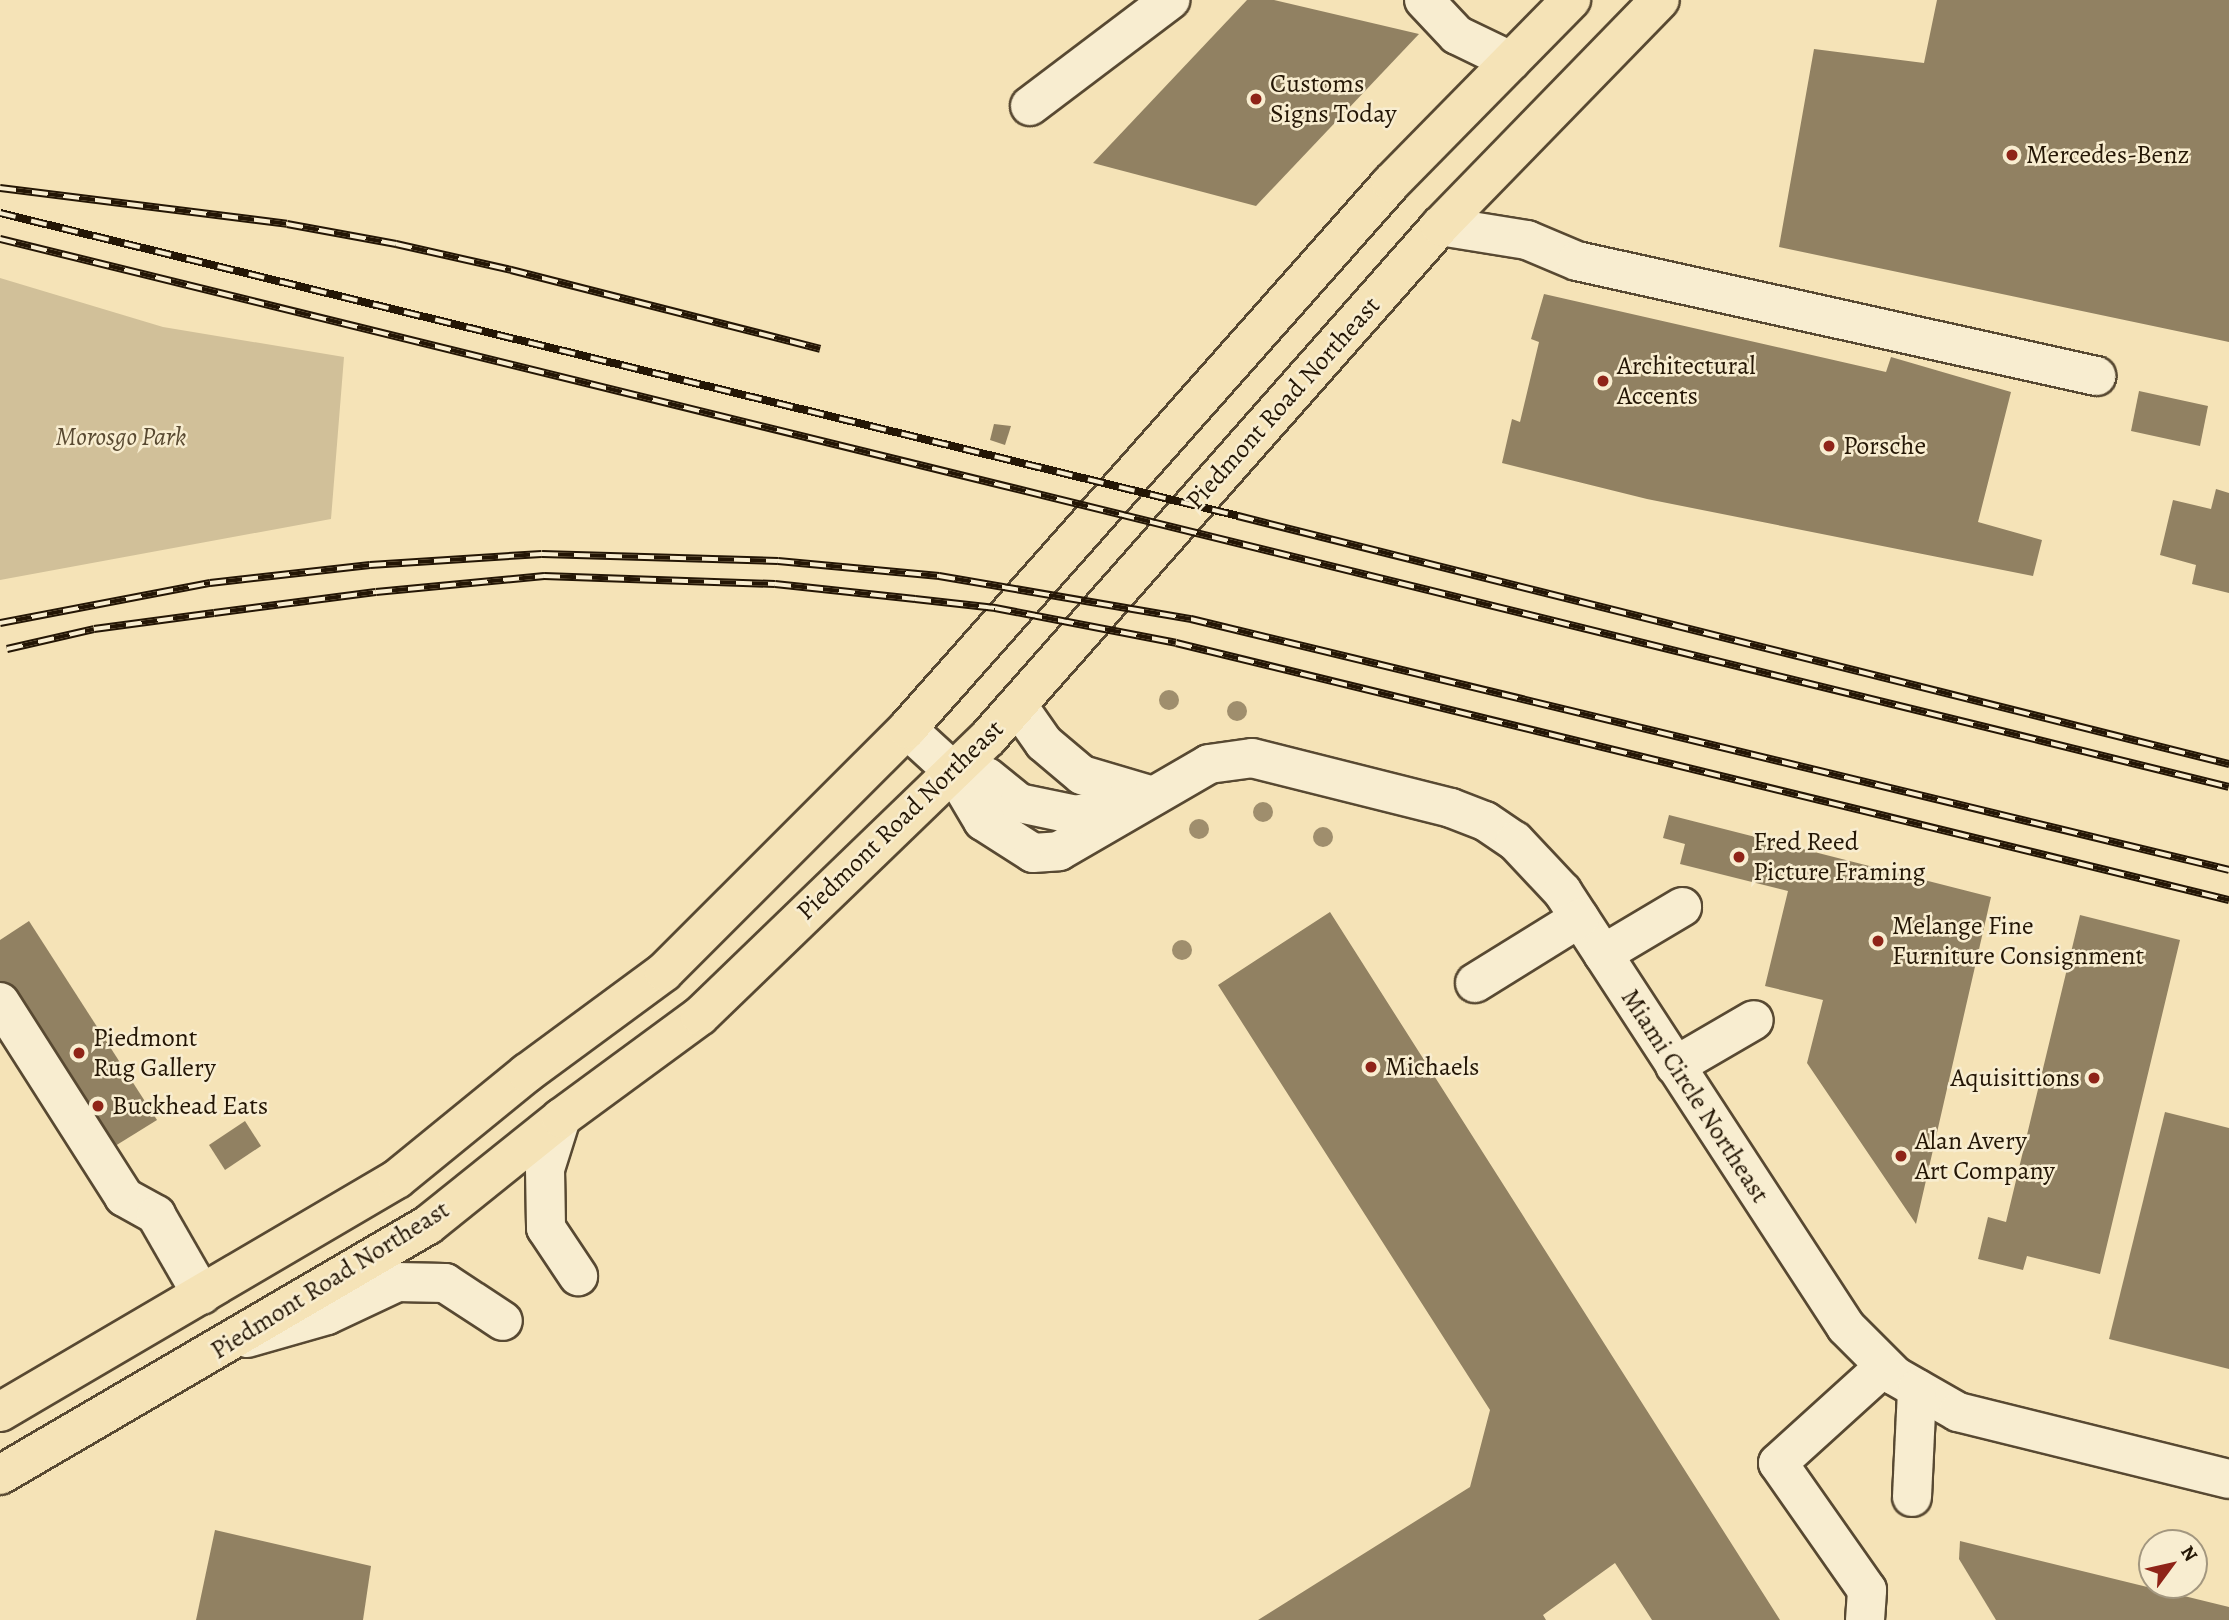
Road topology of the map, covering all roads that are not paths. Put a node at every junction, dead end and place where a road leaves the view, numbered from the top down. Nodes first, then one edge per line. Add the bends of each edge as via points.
1 (1170, 0) edge
2 (1424, 0) edge
3 (1571, 0) edge
4 (1660, 0) edge
5 (1511, 61) junction
6 (1030, 106) dead end
7 (1440, 226) junction
8 (2096, 376) dead end
9 (1018, 706) junction
10 (907, 729) junction
11 (954, 772) junction
12 (1155, 797) junction
13 (1682, 907) dead end
14 (1580, 918) junction
15 (1603, 954) junction
16 (1475, 983) dead end
17 (0, 1002) edge
18 (1754, 1020) dead end
19 (1675, 1066) junction
20 (561, 1118) junction
21 (578, 1276) dead end
22 (202, 1294) junction
23 (503, 1321) dead end
24 (232, 1343) junction
25 (1885, 1366) junction
26 (1917, 1389) junction
27 (2, 1407) edge
28 (0, 1475) edge
29 (2229, 1479) edge
30 (1912, 1497) dead end
31 (1865, 1620) edge

1 - 6 street
2 - 5 street via 1457,35
3 - 5 main road, Piedmont Road Northeast
4 - 7 main road, Piedmont Road Northeast
5 - 10 main road, Piedmont Road Northeast via 1391,183
7 - 8 street via 1527,240 1577,261
7 - 9 main road, Piedmont Road Northeast
9 - 11 main road, Piedmont Road Northeast
9 - 12 street via 1044,743 1082,775
10 - 11 street
10 - 22 main road, Piedmont Road Northeast via 664,972 527,1073 397,1179
11 - 12 street, Miami Circle Northeast via 987,777 1019,803 1076,815
11 - 20 main road, Piedmont Road Northeast via 700,1016
12 - 14 street, Miami Circle Northeast via 1209,764 1252,758 1451,808 1485,821 1515,841 1562,891
13 - 15 street
14 - 15 street, Miami Circle Northeast
14 - 16 street
15 - 19 street, Miami Circle Northeast
17 - 22 street via 124,1197 156,1214
18 - 19 street
19 - 25 street, Miami Circle Northeast via 1846,1327
20 - 21 street via 545,1169 546,1228
20 - 24 main road, Piedmont Road Northeast via 428,1225
22 - 27 main road, Piedmont Road Northeast
23 - 24 street via 445,1283 397,1282 327,1315
24 - 28 main road, Piedmont Road Northeast
25 - 26 street, Miami Circle Northeast
25 - 31 street via 1778,1463 1867,1590
26 - 29 street, Miami Circle Northeast via 1958,1412
26 - 30 street

